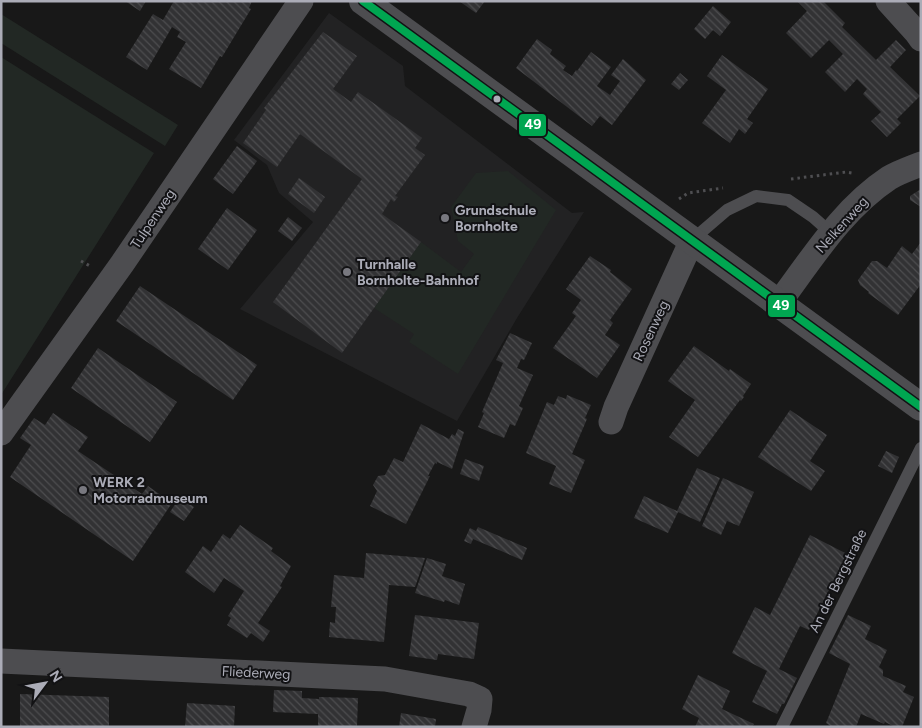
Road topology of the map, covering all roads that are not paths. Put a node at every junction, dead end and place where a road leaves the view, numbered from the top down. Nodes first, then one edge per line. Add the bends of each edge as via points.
1 (301, 1) edge
2 (363, 1) edge
3 (888, 1) edge
4 (921, 39) edge
5 (921, 164) edge
6 (831, 232) junction
7 (692, 240) junction
8 (778, 304) junction
9 (921, 407) edge
10 (611, 422) dead end
11 (1, 433) edge
12 (921, 448) edge
13 (1, 661) edge
14 (474, 727) edge
15 (782, 727) edge

1 - 11 street, Tulpenweg via 122,264
2 - 7 street
3 - 4 street
5 - 6 street, Nelkenweg via 890,178
6 - 7 lane via 788,200 756,196 727,210
6 - 8 street, Nelkenweg
7 - 8 street
7 - 10 street, Rosenweg
8 - 9 street
12 - 15 lane, An der Bergstraße
13 - 14 street, Fliederweg via 384,679 469,694 480,699

